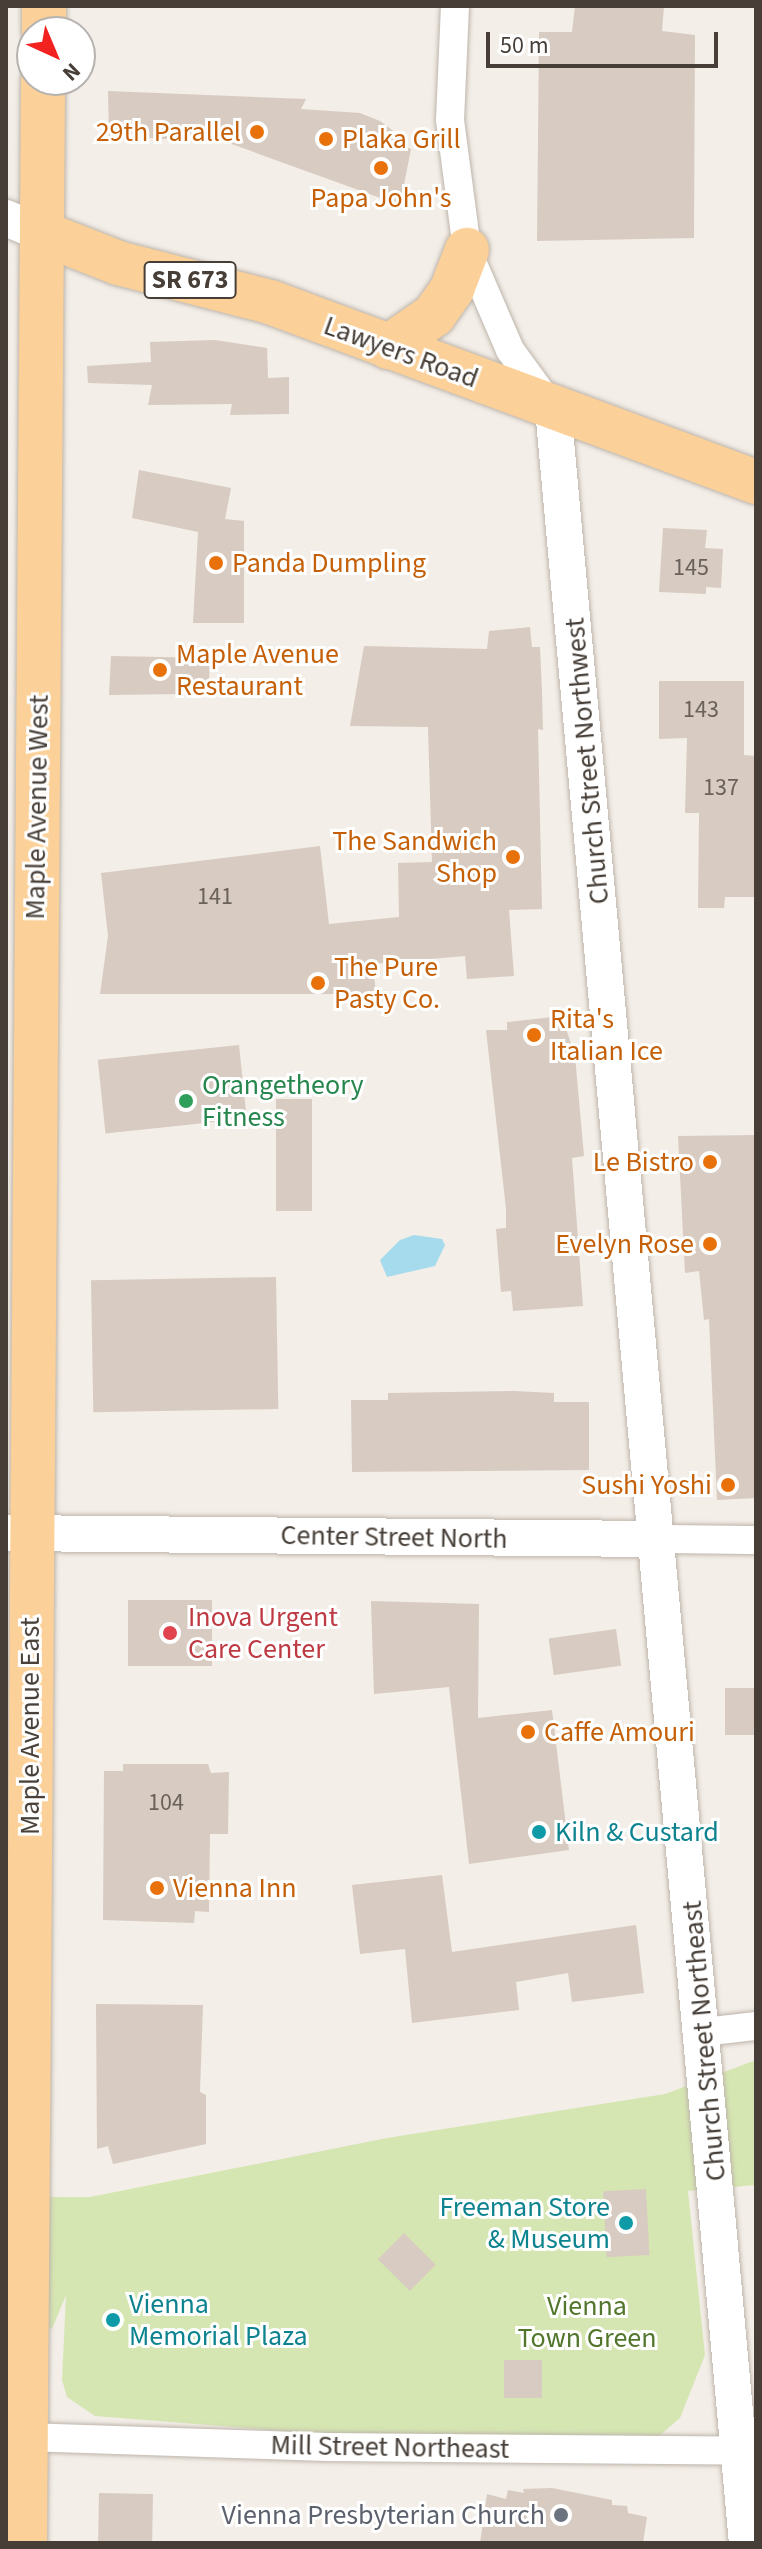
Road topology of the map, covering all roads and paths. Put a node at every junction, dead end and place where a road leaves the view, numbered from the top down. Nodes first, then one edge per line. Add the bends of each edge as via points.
1 (455, 6) edge
2 (41, 96) edge
3 (24, 226) edge
4 (467, 250) junction
5 (388, 347) junction
6 (553, 408) junction
7 (756, 482) edge
8 (19, 1533) edge
9 (659, 1539) junction
10 (756, 1540) edge
11 (756, 2026) edge
12 (703, 2032) junction
13 (25, 2437) junction
14 (747, 2452) edge
15 (25, 2543) edge
16 (747, 2543) edge

1 - 4 street via 450,120
2 - 3 main road, Maple Avenue West
3 - 5 main road, Lawyers Road / SR 673 via 118,263 270,302
3 - 8 main road, Maple Avenue West
4 - 5 main road via 452,289 434,315
4 - 6 street via 510,350
5 - 6 main road, Lawyers Road / SR 673
6 - 7 main road, Lawyers Road / SR 673
6 - 9 street, Church Street Northwest
8 - 9 street, Center Street North
8 - 13 main road, Maple Avenue East
9 - 10 street, Center Street North
9 - 12 street, Church Street Northeast
11 - 12 street
12 - 14 street, Church Street Northeast
13 - 14 street, Mill Street Northeast
13 - 15 main road, Maple Avenue East
14 - 16 street, Church Street Northeast

